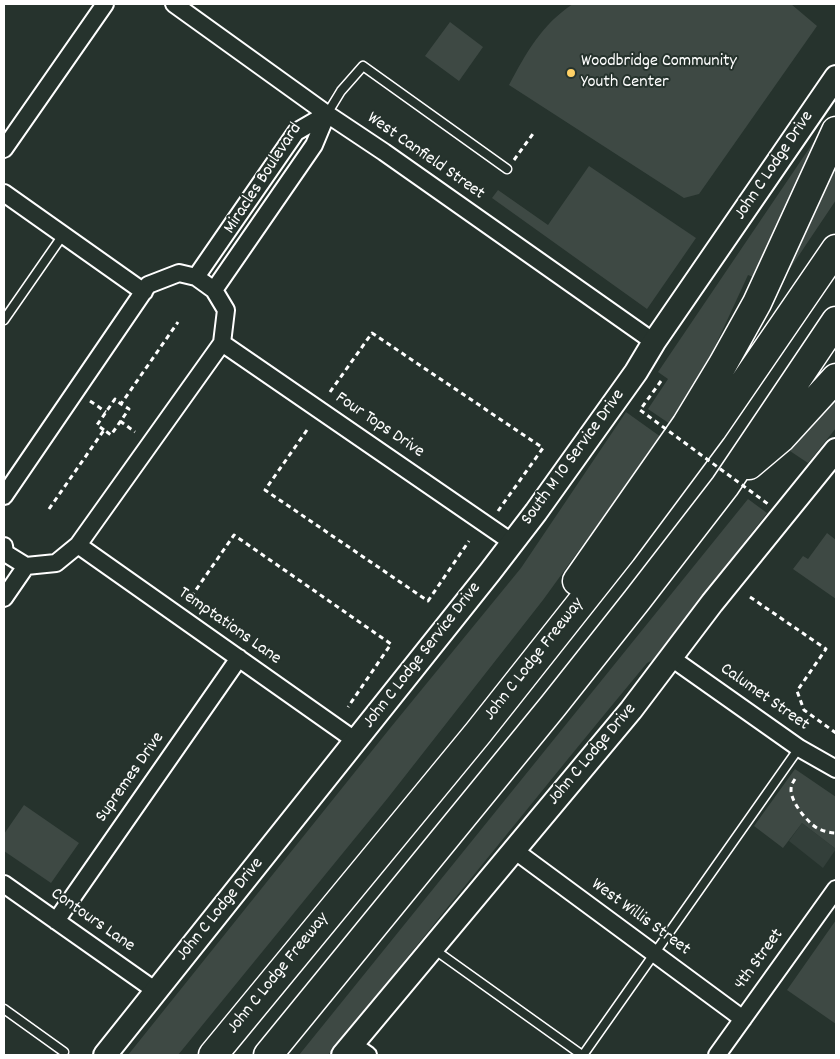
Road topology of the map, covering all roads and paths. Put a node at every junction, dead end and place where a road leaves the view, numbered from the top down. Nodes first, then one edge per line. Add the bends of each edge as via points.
1 (106, 4) edge
2 (174, 4) edge
3 (836, 77) edge
4 (327, 114) junction
5 (535, 131) dead end
6 (836, 131) edge
7 (4, 149) edge
8 (507, 169) joint
9 (4, 194) edge
10 (63, 235) junction
11 (836, 249) edge
12 (196, 276) junction
13 (214, 290) junction
14 (144, 292) junction
15 (4, 320) edge
16 (836, 321) edge
17 (178, 322) dead end
18 (654, 342) junction
19 (222, 343) junction
20 (836, 378) edge
21 (661, 381) dead end
22 (330, 392) dead end
23 (89, 400) dead end
24 (122, 404) junction
25 (106, 412) junction
26 (120, 421) junction
27 (104, 430) junction
28 (307, 430) dead end
29 (135, 432) dead end
30 (836, 450) edge
31 (725, 486) junction
32 (4, 496) edge
33 (768, 504) dead end
34 (49, 509) dead end
35 (498, 511) dead end
36 (469, 541) dead end
37 (513, 543) junction
38 (78, 545) junction
39 (4, 551) edge
40 (26, 566) junction
41 (490, 572) joint
42 (190, 597) dead end
43 (750, 597) dead end
44 (4, 598) edge
45 (670, 657) junction
46 (239, 658) junction
47 (512, 690) junction
48 (348, 707) dead end
49 (836, 733) edge
50 (356, 741) junction
51 (799, 748) junction
52 (836, 769) edge
53 (800, 772) dead end
54 (836, 834) edge
55 (514, 850) junction
56 (4, 884) edge
57 (836, 889) edge
58 (56, 921) junction
59 (432, 948) junction
60 (654, 953) junction
61 (156, 991) junction
62 (4, 1009) edge
63 (743, 1019) junction
64 (64, 1052) dead end
65 (354, 1052) edge
66 (723, 1053) edge
67 (105, 1055) edge
68 (213, 1055) edge
69 (268, 1055) edge
70 (582, 1055) edge

1 - 7 street
2 - 4 street, West Canfield Street
3 - 18 main road, John C Lodge Drive
4 - 8 lane via 363,66
4 - 12 street, Miracles Boulevard via 296,132
4 - 13 street, Miracles Boulevard via 314,145
4 - 18 street, West Canfield Street
5 - 8 path
6 - 47 highway via 757,303 718,372 686,425 558,608
9 - 10 street
10 - 14 street
10 - 15 lane
11 - 47 highway, John C Lodge Freeway via 706,438
12 - 13 street
12 - 14 street via 179,273 148,285
13 - 19 street via 226,310
14 - 32 street
16 - 31 highway
17 - 24 path
18 - 37 main road, South M 10 Service Drive
19 - 37 street, Four Tops Drive
19 - 38 street
20 - 31 highway via 781,438
21 - 33 path, bridge via 640,410
22 - 35 path via 372,333 543,448
23 - 25 path
24 - 25 path via 115,398
24 - 26 path via 129,408
25 - 27 path via 96,425
26 - 27 path via 111,436
26 - 29 path
27 - 34 path
28 - 36 path via 265,490 428,601
30 - 45 main road, John C Lodge Drive
31 - 69 highway via 553,706
37 - 41 main road, South M 10 Service Drive
38 - 40 street via 56,562
38 - 46 street, Temptations Lane
39 - 40 street
40 - 44 street
41 - 50 main road, John C Lodge Service Drive
42 - 48 path via 234,535 391,644
43 - 49 path via 826,650 797,691 804,710
45 - 51 street, Calumet Street
45 - 55 main road, John C Lodge Drive via 631,710
46 - 50 street, Temptations Lane
46 - 58 street, Supremes Drive
47 - 68 highway, John C Lodge Freeway
50 - 61 main road, John C Lodge Drive
51 - 52 street, Calumet Street
51 - 60 lane
53 - 54 path via 790,787 796,806 817,828
55 - 59 main road, John C Lodge Drive
55 - 60 street, West Willis Street
56 - 58 street, Contours Lane
57 - 63 street, 4th Street
58 - 61 street, Contours Lane
59 - 65 main road, John C Lodge Drive
59 - 70 lane
60 - 63 street, West Willis Street
60 - 70 lane
61 - 67 main road, John C Lodge Drive
62 - 64 lane
63 - 66 street, 4th Street

